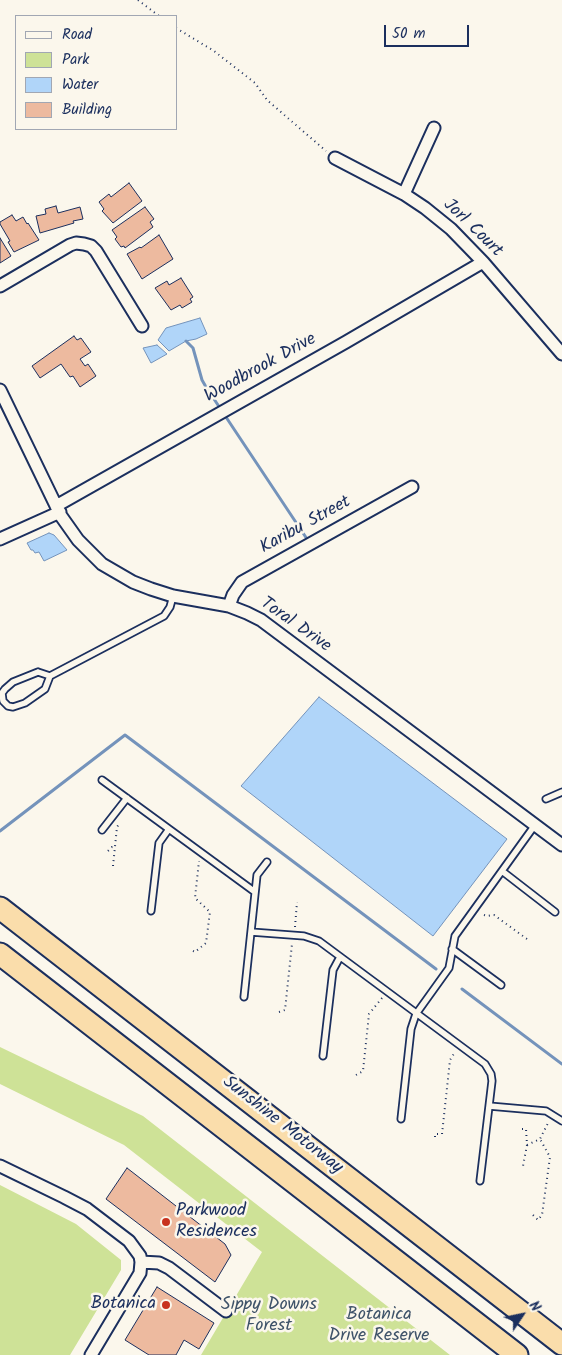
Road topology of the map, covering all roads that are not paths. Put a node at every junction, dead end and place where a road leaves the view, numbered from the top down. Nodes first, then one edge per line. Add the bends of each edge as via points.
1 (434, 128) dead end
2 (335, 158) road end
3 (404, 194) junction
4 (483, 262) junction
5 (0, 286) edge
6 (142, 326) dead end
7 (562, 354) edge
8 (0, 390) edge
9 (412, 487) dead end
10 (58, 509) junction
11 (0, 540) edge
12 (173, 596) junction
13 (229, 606) junction
14 (50, 676) junction
15 (102, 780) dead end
16 (562, 792) edge
17 (127, 798) junction
18 (546, 799) dead end
19 (535, 825) junction
20 (169, 829) junction
21 (102, 830) dead end
22 (562, 845) edge
23 (267, 862) dead end
24 (502, 871) junction
25 (255, 892) junction
26 (0, 900) edge
27 (0, 908) edge
28 (151, 911) dead end
29 (555, 912) dead end
30 (251, 932) junction
31 (452, 949) junction
32 (0, 954) edge
33 (340, 957) junction
34 (0, 968) edge
35 (91, 978) junction
36 (501, 985) dead end
37 (244, 997) dead end
38 (416, 1014) junction
39 (323, 1056) dead end
40 (140, 1062) junction
41 (489, 1106) junction
42 (401, 1119) dead end
43 (562, 1121) edge
44 (0, 1166) edge
45 (480, 1181) dead end
46 (141, 1262) junction
47 (226, 1311) dead end
48 (562, 1344) edge
49 (92, 1355) edge
50 (517, 1355) edge

1 - 3 street
2 - 3 street, Jorl Court
3 - 4 street, Jorl Court via 451,229
4 - 7 street, Jorl Court
4 - 10 street, Woodbrook Drive
5 - 6 street via 70,246 84,244 96,251
8 - 10 street, Toral Drive
9 - 13 street, Karibu Street via 249,578 238,586
10 - 11 street, Woodbrook Drive
10 - 12 street, Toral Drive via 78,540 102,564 132,582
12 - 13 street, Toral Drive
12 - 14 lane via 164,616
13 - 19 street, Toral Drive via 261,620
14 - 14 lane via 45,689 24,703 13,707 3,701 4,688 13,682 38,672
15 - 17 lane
16 - 18 lane
17 - 20 lane
17 - 21 lane
19 - 22 street, Toral Drive
19 - 24 lane
20 - 25 lane
20 - 28 lane via 159,843
23 - 25 lane via 257,875
24 - 29 lane
24 - 31 lane via 455,936
25 - 30 lane
26 - 35 highway
27 - 35 highway, Sunshine Motorway
30 - 33 lane via 313,938
30 - 37 lane
31 - 36 lane
31 - 38 lane via 449,968
32 - 40 highway, Sunshine Motorway
33 - 38 lane
33 - 39 lane via 333,970
34 - 40 highway
35 - 48 highway, Sunshine Motorway
38 - 41 lane via 485,1064 491,1074
38 - 42 lane via 411,1029
40 - 50 highway, Sunshine Motorway
41 - 43 lane via 546,1111
41 - 45 lane
44 - 46 street via 87,1209 129,1242
46 - 47 street via 159,1263 169,1268
46 - 49 street via 138,1277

